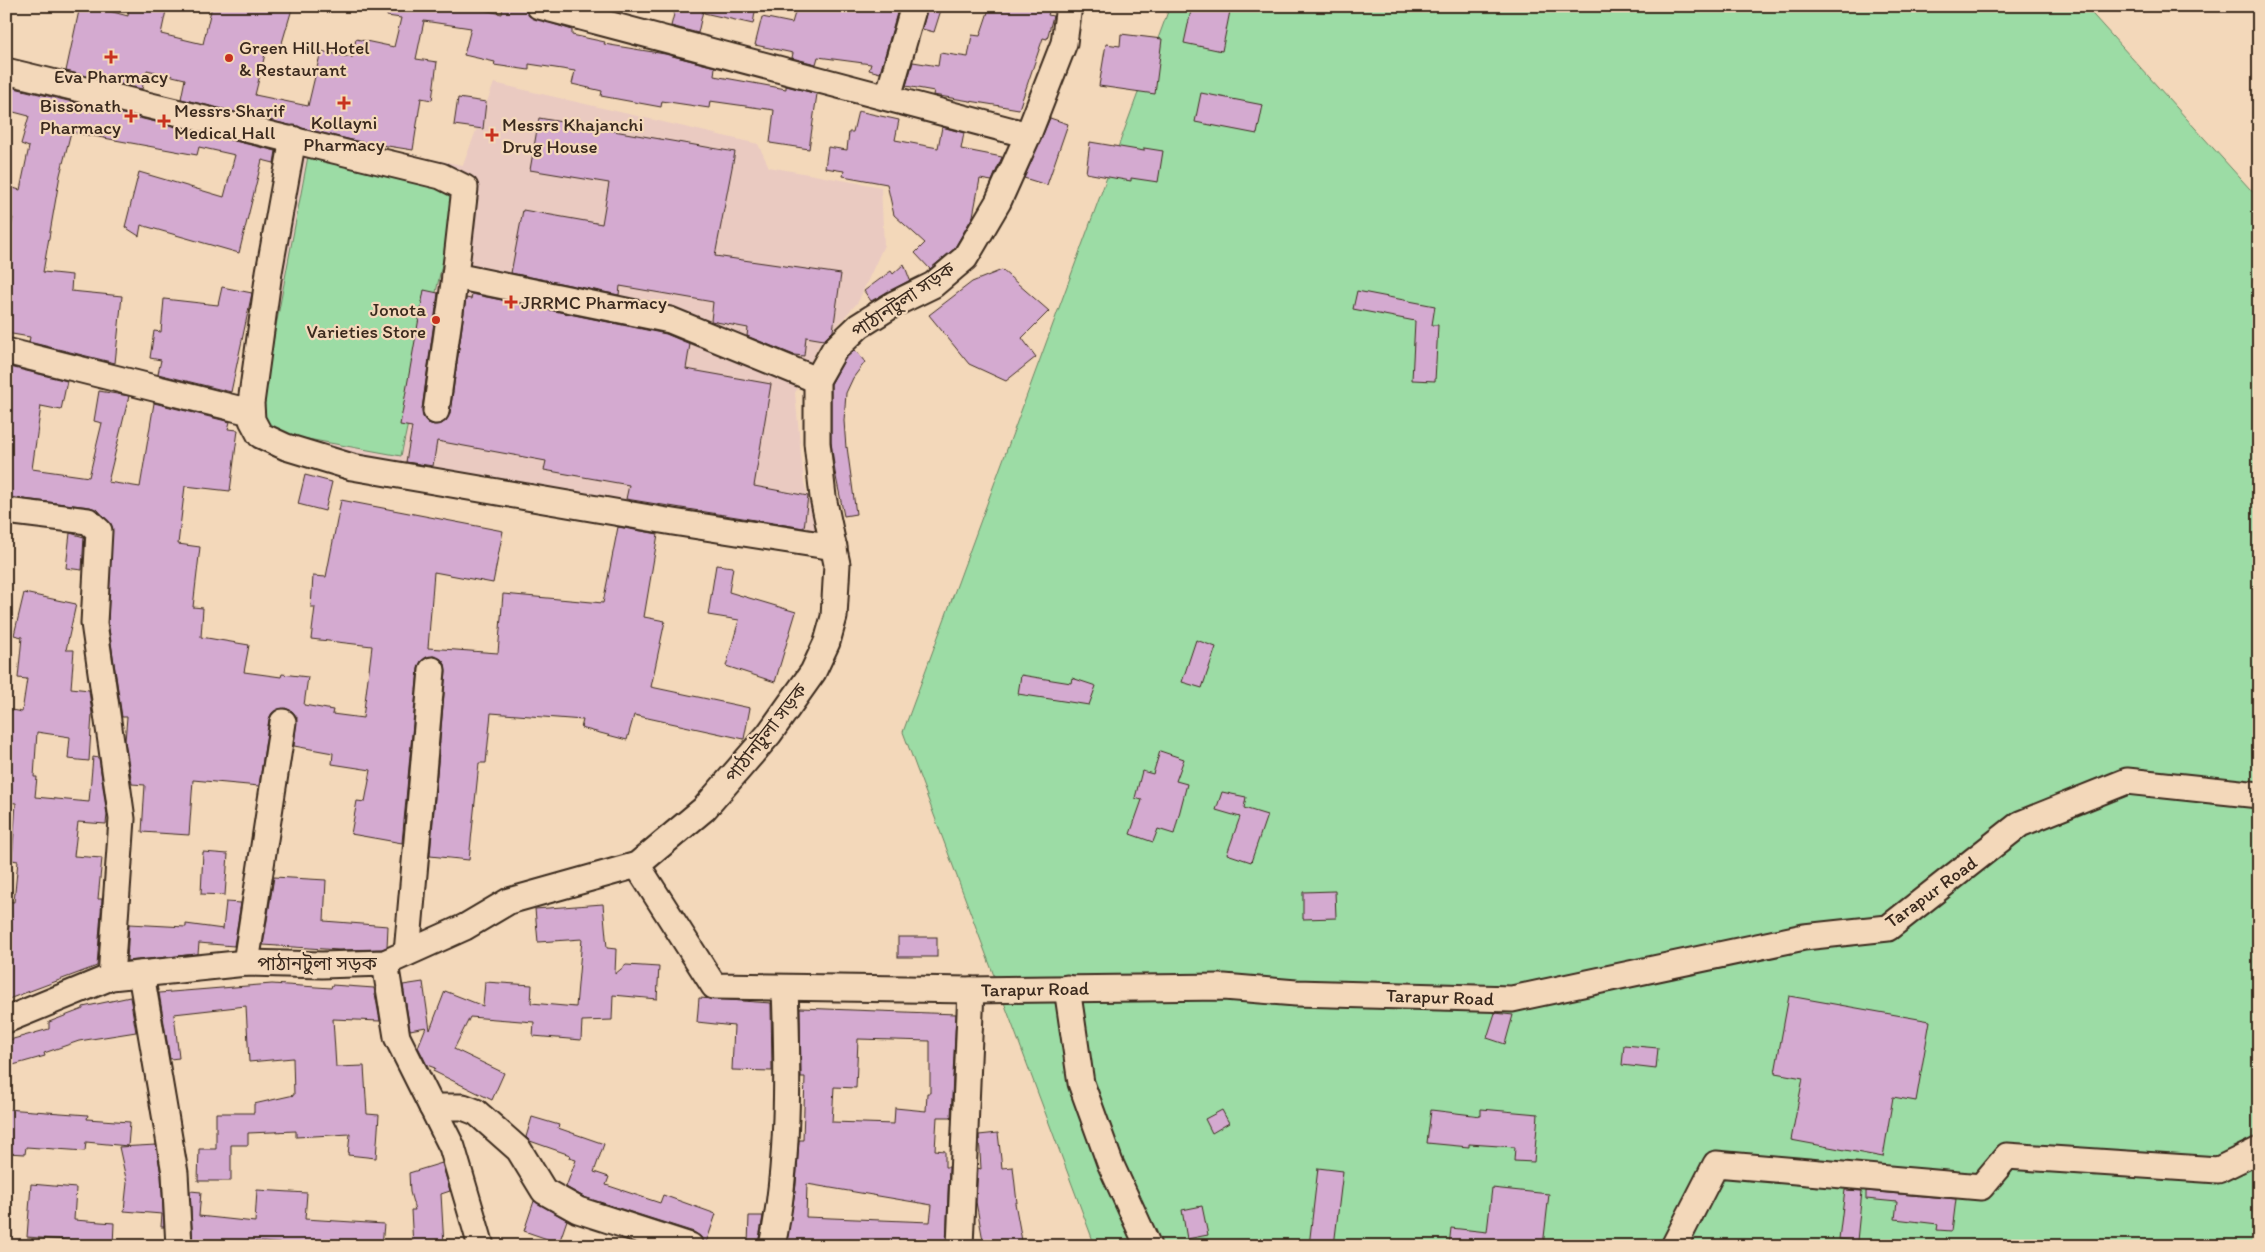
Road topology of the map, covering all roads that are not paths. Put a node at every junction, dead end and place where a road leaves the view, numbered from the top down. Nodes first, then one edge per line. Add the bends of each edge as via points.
1 (539, 6) edge
2 (914, 6) edge
3 (1069, 6) edge
4 (6, 71) edge
5 (888, 97) junction
6 (1028, 135) junction
7 (293, 139) junction
8 (455, 276) junction
9 (6, 351) edge
10 (817, 380) junction
11 (242, 410) dead end
12 (436, 411) dead end
13 (6, 510) edge
14 (834, 546) junction
15 (432, 670) dead end
16 (284, 722) dead end
17 (2259, 796) edge
18 (637, 865) junction
19 (407, 953) junction
20 (246, 963) junction
21 (385, 963) junction
22 (141, 974) junction
23 (111, 977) junction
24 (785, 988) junction
25 (1067, 988) junction
26 (971, 990) junction
27 (6, 1020) edge
28 (432, 1107) junction
29 (2259, 1150) edge
30 (179, 1246) edge
31 (481, 1246) edge
32 (690, 1246) edge
33 (772, 1246) edge
34 (960, 1246) edge
35 (1148, 1246) edge
36 (1674, 1246) edge

1 - 5 street
2 - 5 street
3 - 6 street, পাঠানটুলা সড়ক via 1064,43
4 - 7 street
5 - 6 street
6 - 10 street, পাঠানটুলা সড়ক via 998,202 965,258 933,285 859,326 834,350
7 - 8 street via 441,176 465,188
7 - 14 street via 269,272 251,402 252,420 260,435 286,447 352,467
8 - 10 street via 670,320
8 - 12 street
9 - 11 street
10 - 14 street, পাঠানটুলা সড়ক via 817,443 823,497
13 - 23 street via 88,521 99,531 94,623 122,819
14 - 18 street, পাঠানটুলা সড়ক via 837,564 834,617 813,672 769,734 704,809
15 - 19 street
16 - 20 street
17 - 25 street, Tarapur Road via 2127,781 2020,824 1888,928 1804,937 1512,999 1296,993 1224,987
18 - 19 street, পাঠানটুলা সড়ক via 510,901 465,927
18 - 24 street, Tarapur Road via 714,986
19 - 21 street, পাঠানটুলা সড়ক
20 - 21 street, পাঠানটুলা সড়ক
20 - 22 street, পাঠানটুলা সড়ক
21 - 28 street via 397,1037
22 - 23 street, পাঠানটুলা সড়ক
22 - 30 street via 175,1173
23 - 27 street, পাঠানটুলা সড়ক
24 - 26 street, Tarapur Road
24 - 33 street via 787,1027 782,1187
25 - 26 street, Tarapur Road
25 - 35 street via 1081,1083 1110,1163
26 - 34 street
28 - 31 street via 452,1146
28 - 32 street via 463,1106 476,1112 519,1150 544,1191 578,1210
29 - 36 street via 2218,1170 2008,1156 1981,1187 1716,1164

